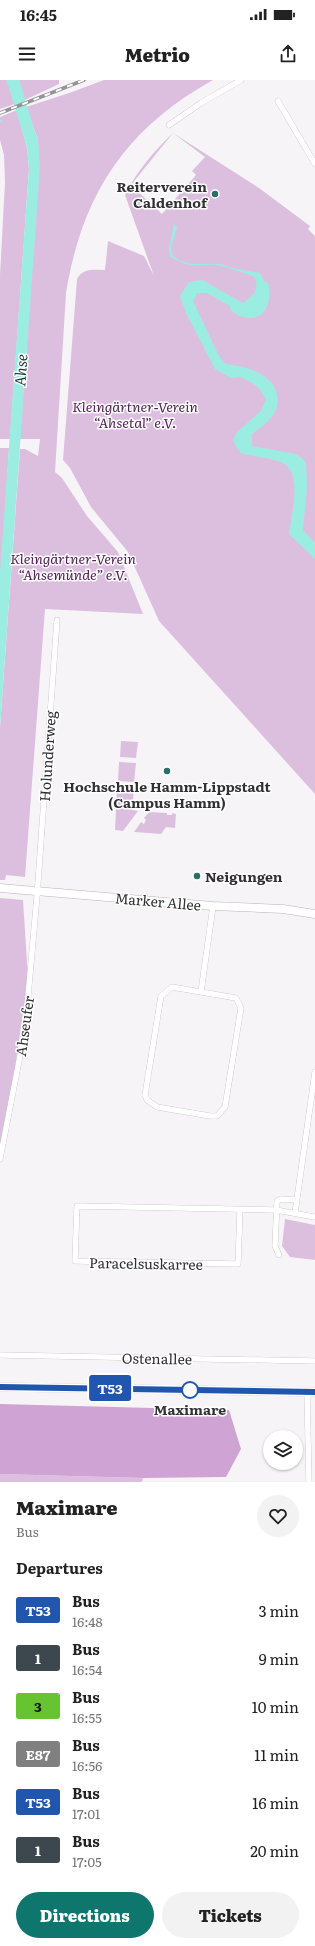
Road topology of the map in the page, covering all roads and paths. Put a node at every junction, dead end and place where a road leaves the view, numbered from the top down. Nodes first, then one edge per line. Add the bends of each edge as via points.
1 (241, 80) edge
2 (278, 101) dead end
3 (169, 125) dead end
4 (315, 164) edge
5 (57, 620) dead end
6 (0, 888) edge
7 (37, 892) junction
8 (212, 906) junction
9 (315, 914) edge
10 (201, 992) junction
11 (315, 1072) edge
12 (0, 1159) edge
13 (297, 1200) junction
14 (240, 1210) junction
15 (273, 1210) junction
16 (295, 1213) junction
17 (315, 1218) edge
18 (278, 1255) dead end
19 (0, 1355) edge
20 (315, 1361) edge
21 (0, 1387) edge
22 (311, 1392) edge
23 (309, 1482) edge

1 - 3 street
2 - 4 street
5 - 7 street, Holunderweg
6 - 7 street, Marker Allee
7 - 8 street, Marker Allee
7 - 12 street, Ahseufer via 25,1030
8 - 9 street, Marker Allee via 283,909
8 - 10 street via 212,923
10 - 10 street via 236,998 241,1008 225,1107 217,1116 156,1107 145,1095 161,996 172,987
11 - 13 street
13 - 15 street via 279,1199
13 - 16 street
14 - 14 street, Paracelsuskarree via 238,1264 75,1261 77,1206
14 - 15 street, Paracelsuskarree
15 - 16 street, Paracelsuskarree
15 - 18 street via 274,1246
16 - 17 street, Paracelsuskarree
19 - 20 street, Ostenallee
21 - 22 street
22 - 23 street

